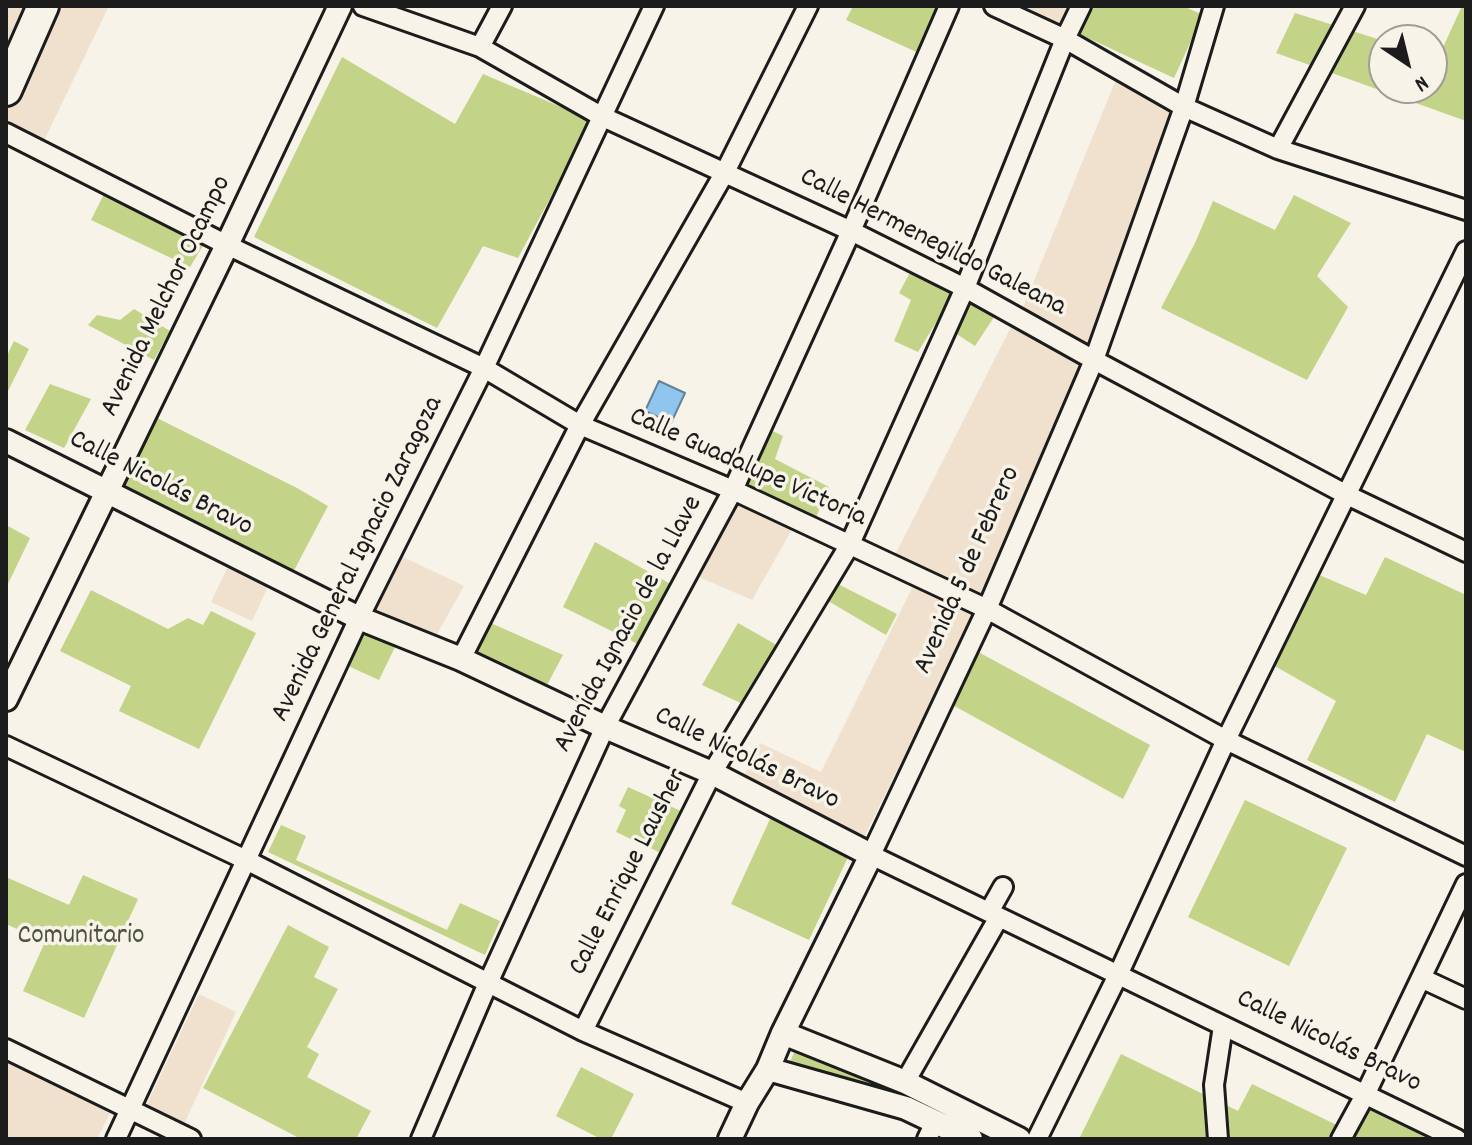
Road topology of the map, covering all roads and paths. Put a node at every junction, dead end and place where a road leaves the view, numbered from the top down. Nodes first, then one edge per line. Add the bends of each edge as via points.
1 (43, 6) edge
2 (340, 6) edge
3 (363, 6) edge
4 (502, 6) edge
5 (654, 6) edge
6 (808, 6) edge
7 (949, 6) edge
8 (994, 6) edge
9 (1081, 6) edge
10 (1214, 6) edge
11 (1355, 6) edge
12 (1065, 39) junction
13 (480, 47) junction
14 (6, 90) edge
15 (1184, 107) junction
16 (601, 116) junction
17 (6, 133) edge
18 (1278, 149) junction
19 (725, 172) junction
20 (1466, 210) edge
21 (851, 231) junction
22 (227, 245) junction
23 (1464, 262) edge
24 (965, 288) junction
25 (1094, 360) junction
26 (484, 368) junction
27 (580, 425) junction
28 (6, 441) edge
29 (733, 490) junction
30 (106, 491) junction
31 (1347, 495) junction
32 (849, 546) junction
33 (1466, 552) edge
34 (987, 609) junction
35 (359, 618) junction
36 (461, 659) junction
37 (6, 699) edge
38 (605, 727) junction
39 (1226, 740) junction
40 (6, 746) edge
41 (712, 773) junction
42 (871, 855) junction
43 (1466, 856) edge
44 (246, 860) junction
45 (1466, 884) edge
46 (1003, 887) dead end
47 (994, 914) junction
48 (1118, 975) junction
49 (1421, 978) junction
50 (488, 983) junction
51 (1466, 999) edge
52 (1223, 1026) junction
53 (583, 1031) junction
54 (783, 1033) junction
55 (6, 1049) edge
56 (768, 1069) junction
57 (905, 1082) junction
58 (1365, 1095) junction
59 (747, 1103) junction
60 (131, 1110) junction
61 (931, 1130) edge
62 (116, 1139) edge
63 (191, 1139) edge
64 (421, 1139) edge
65 (730, 1139) edge
66 (971, 1139) edge
67 (1019, 1139) edge
68 (1037, 1139) edge
69 (1218, 1139) edge
70 (1341, 1139) edge
71 (1457, 1139) edge

1 - 14 main road
2 - 22 street, Avenida Melchor Ocampo
3 - 13 street, Calle Hermenegildo Galeana
4 - 13 street
5 - 16 street, Avenida General Ignacio Zaragoza
6 - 19 street
7 - 21 street, Avenida Ignacio de la Llave
8 - 12 street
9 - 12 street, Calle Enrique Lausher
10 - 15 street, Avenida 5 de Febrero
11 - 18 street
12 - 15 street
12 - 24 street, Calle Enrique Lausher
13 - 16 street, Calle Hermenegildo Galeana
15 - 18 street
15 - 25 street, Avenida 5 de Febrero
16 - 19 street, Calle Hermenegildo Galeana
16 - 26 street, Avenida General Ignacio Zaragoza
17 - 22 street, Calle Guadalupe Victoria
18 - 20 street
19 - 21 street, Calle Hermenegildo Galeana
19 - 27 street
21 - 24 street, Calle Hermenegildo Galeana
21 - 29 street, Avenida Ignacio de la Llave
22 - 26 street, Calle Guadalupe Victoria
22 - 30 street, Avenida Melchor Ocampo
23 - 31 street
24 - 25 street, Calle Hermenegildo Galeana
24 - 32 street, Calle Enrique Lausher
25 - 31 street, Calle Hermenegildo Galeana
25 - 34 street, Avenida 5 de Febrero
26 - 27 street, Calle Guadalupe Victoria
26 - 35 street, Avenida General Ignacio Zaragoza
27 - 29 street, Calle Guadalupe Victoria
27 - 36 street
28 - 30 street, Calle Nicolás Bravo
29 - 32 street, Calle Guadalupe Victoria
29 - 38 street, Avenida Ignacio de la Llave
30 - 35 street, Calle Nicolás Bravo
30 - 37 street, Avenida Melchor Ocampo
31 - 33 street, Calle Hermenegildo Galeana
31 - 39 street
32 - 34 street, Calle Guadalupe Victoria
32 - 41 street, Calle Enrique Lausher
34 - 39 street, Calle Guadalupe Victoria
34 - 42 street, Avenida 5 de Febrero
35 - 36 street, Calle Nicolás Bravo
35 - 44 street, Avenida General Ignacio Zaragoza
36 - 38 street, Calle Nicolás Bravo
38 - 41 street, Calle Nicolás Bravo
38 - 50 street, Avenida Ignacio de la Llave
39 - 43 street, Calle Guadalupe Victoria
39 - 48 street
40 - 44 street
41 - 42 street, Calle Nicolás Bravo
41 - 53 street, Calle Enrique Lausher
42 - 47 street, Calle Nicolás Bravo
42 - 54 street, Avenida 5 de Febrero
44 - 50 street
44 - 60 street, Avenida General Ignacio Zaragoza
45 - 49 street
46 - 47 street
47 - 48 street, Calle Nicolás Bravo
47 - 57 street
48 - 52 street, Calle Nicolás Bravo
48 - 68 street
49 - 51 street
49 - 58 street
50 - 53 street
50 - 64 street, Avenida Ignacio de la Llave
52 - 58 street, Calle Nicolás Bravo
52 - 69 street via 1214,1085
53 - 59 street
54 - 56 street, Avenida 5 de Febrero
54 - 57 street
55 - 60 street
56 - 59 street, Avenida 5 de Febrero
56 - 61 street via 906,1108
57 - 67 street
58 - 70 street
58 - 71 street, Calle Nicolás Bravo
59 - 65 street, Avenida 5 de Febrero
60 - 62 street, Avenida General Ignacio Zaragoza
60 - 63 street
61 - 66 street

